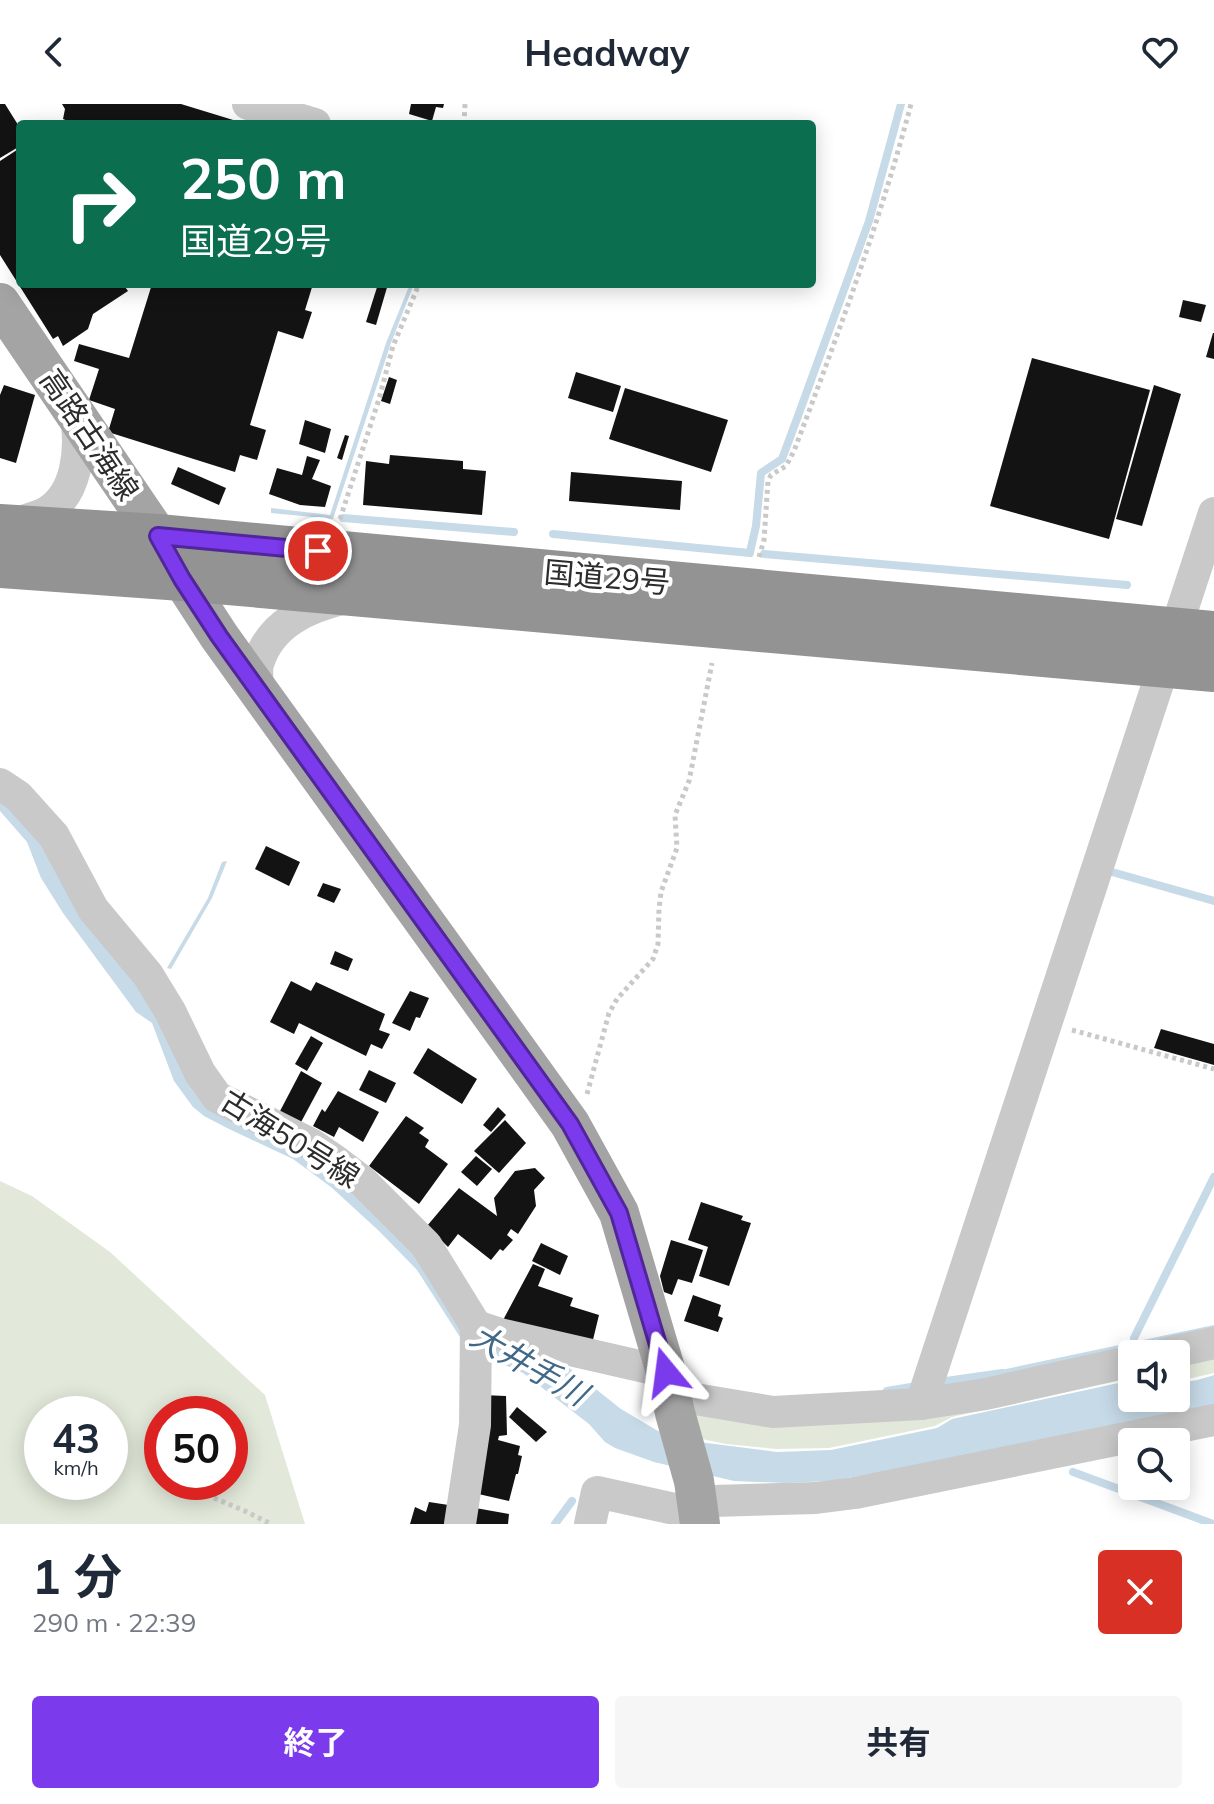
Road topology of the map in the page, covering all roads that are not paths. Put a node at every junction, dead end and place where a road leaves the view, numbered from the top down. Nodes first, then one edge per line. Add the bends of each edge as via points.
1 (248, 104) edge
2 (302, 120) edge
3 (0, 303) edge
4 (76, 416) junction
5 (1214, 513) edge
6 (158, 536) junction
7 (3, 540) edge
8 (182, 579) junction
9 (360, 595) junction
10 (1184, 643) edge
11 (1214, 670) edge
12 (258, 690) junction
13 (0, 784) edge
14 (476, 1326) junction
15 (1214, 1343) edge
16 (1190, 1348) edge
17 (1118, 1364) edge
18 (670, 1393) junction
19 (921, 1404) junction
20 (1214, 1420) edge
21 (694, 1511) edge
22 (460, 1524) edge
23 (590, 1524) edge

1 - 2 street
3 - 4 main road, 高路古海線
4 - 6 main road, 高路古海線
4 - 7 street via 80,439 65,495
5 - 10 street
6 - 7 highway, 国道29号
6 - 8 main road, 高路古海線
6 - 10 highway, 国道29号
7 - 8 highway, 国道29号
8 - 9 highway, 国道29号
8 - 12 main road, 高路古海線
9 - 10 highway, 国道29号
9 - 12 street via 320,604 286,623 268,641 258,667
10 - 11 highway, 国道29号
10 - 19 street via 1046,1023
12 - 18 main road, 高路古海線 via 570,1124 619,1213
13 - 14 street, 古海50号線 via 54,836 93,909 148,975 217,1097 311,1144 362,1181 426,1245
14 - 18 street
14 - 22 street via 475,1425
15 - 16 street
17 - 19 street
18 - 19 street via 773,1412
18 - 21 main road, 高路古海線
20 - 21 street via 855,1493 713,1501
21 - 23 street via 597,1492

